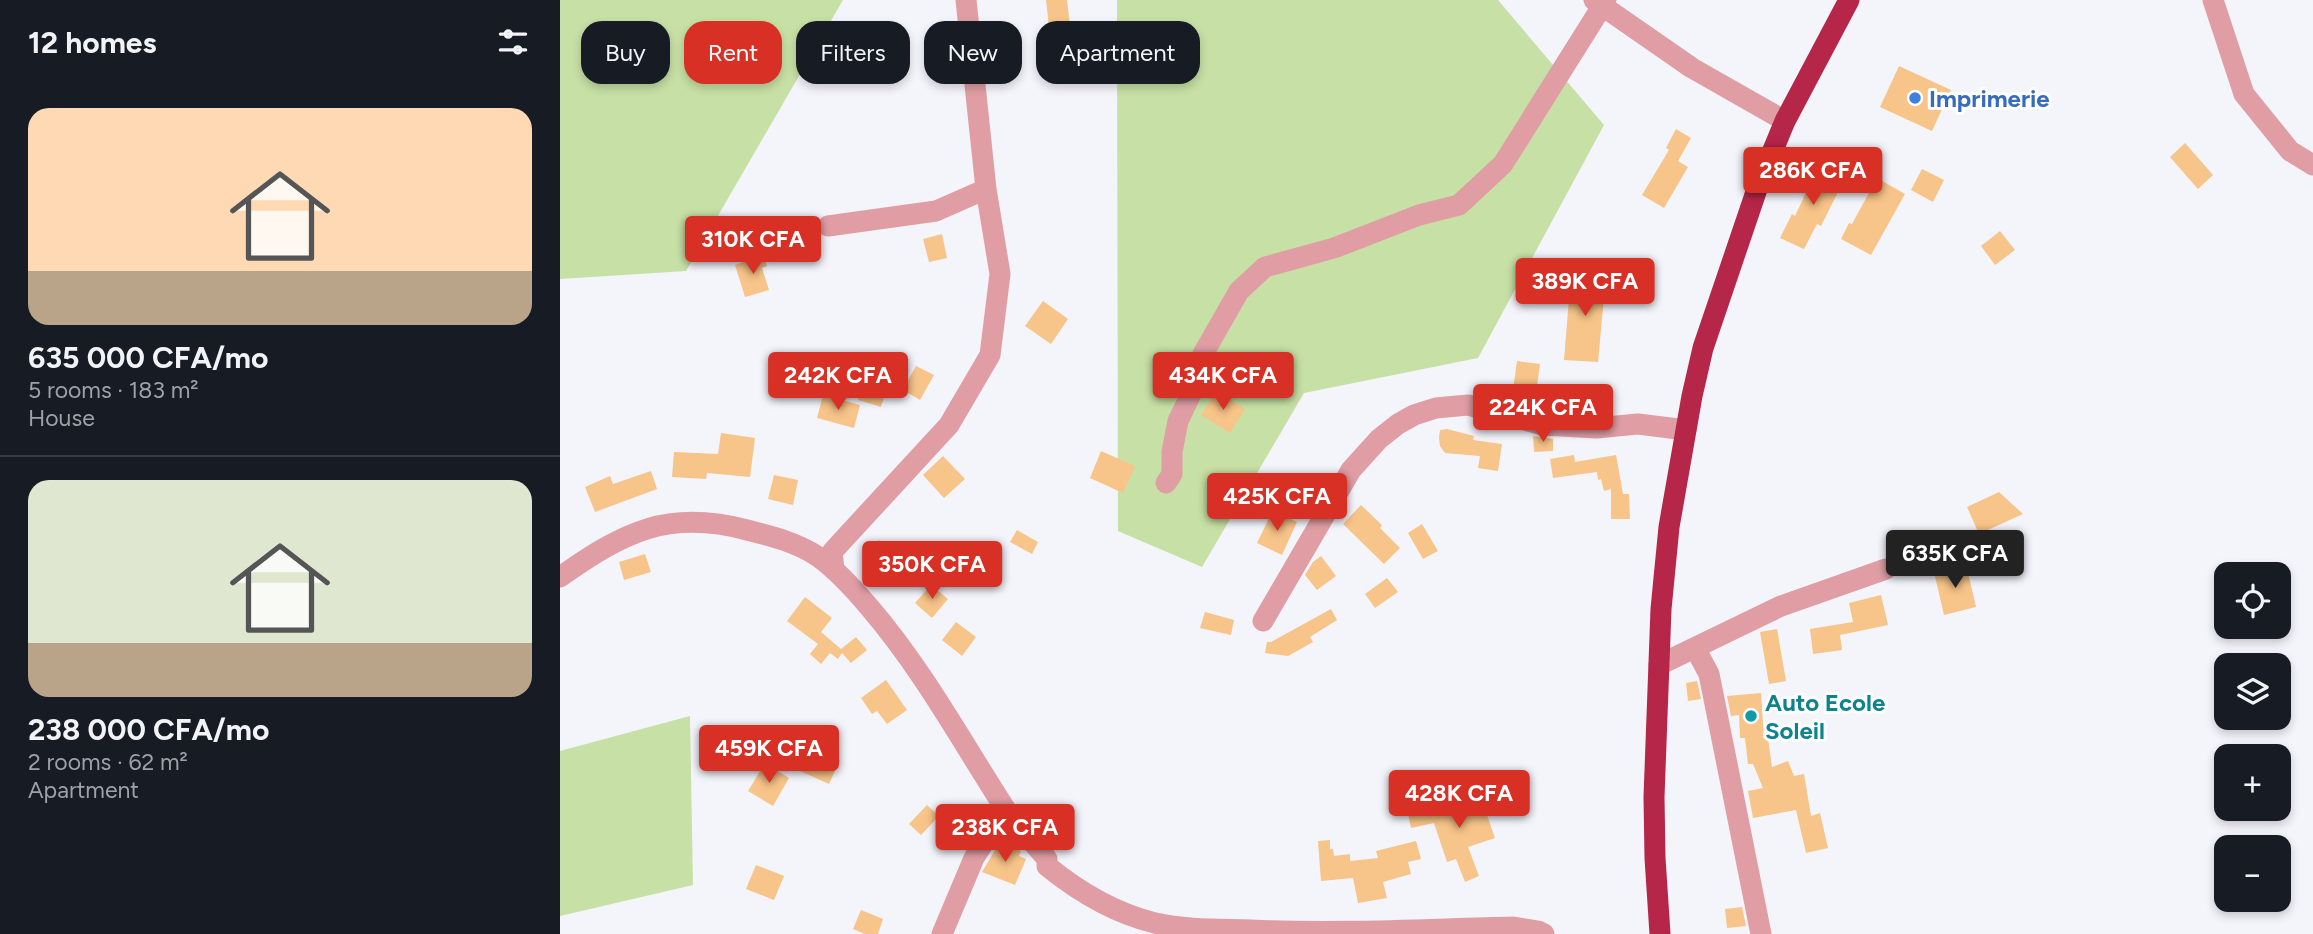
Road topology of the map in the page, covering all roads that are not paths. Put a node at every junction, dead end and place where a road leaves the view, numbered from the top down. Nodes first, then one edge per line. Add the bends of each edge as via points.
1 (966, 0) edge
2 (1849, 0) edge
3 (2213, 0) edge
4 (1601, 2) edge
5 (1786, 121) junction
6 (2313, 165) edge
7 (986, 189) junction
8 (828, 226) dead end
9 (1686, 430) junction
10 (1166, 483) dead end
11 (1886, 569) dead end
12 (834, 570) junction
13 (560, 577) edge
14 (1263, 621) dead end
15 (1695, 648) junction
16 (1659, 665) junction
17 (1047, 859) junction
18 (1242, 932) edge
19 (942, 934) edge
20 (1544, 934) edge
21 (1660, 934) edge
22 (1761, 934) edge

1 - 7 street
2 - 5 highway
3 - 6 street via 2244,94 2290,151
4 - 5 street via 1692,68
4 - 10 street via 1503,164 1459,205 1265,267 1239,290 1203,354 1178,421 1172,474
5 - 9 highway via 1703,348
7 - 8 street via 936,211
7 - 12 street via 1000,274 990,355 949,425 832,552
9 - 14 street via 1638,424 1596,428 1543,425 1468,405 1414,415 1379,439 1351,470
9 - 16 highway via 1669,527
11 - 15 street via 1781,606
12 - 13 street via 815,554 774,537 695,520 635,531
12 - 17 street via 907,654 1009,813
15 - 16 street
15 - 22 street via 1709,674
16 - 21 highway via 1654,797
17 - 18 street via 1047,866 1072,887 1127,914 1180,927
17 - 19 street via 998,820 974,858
18 - 20 street via 1513,927

